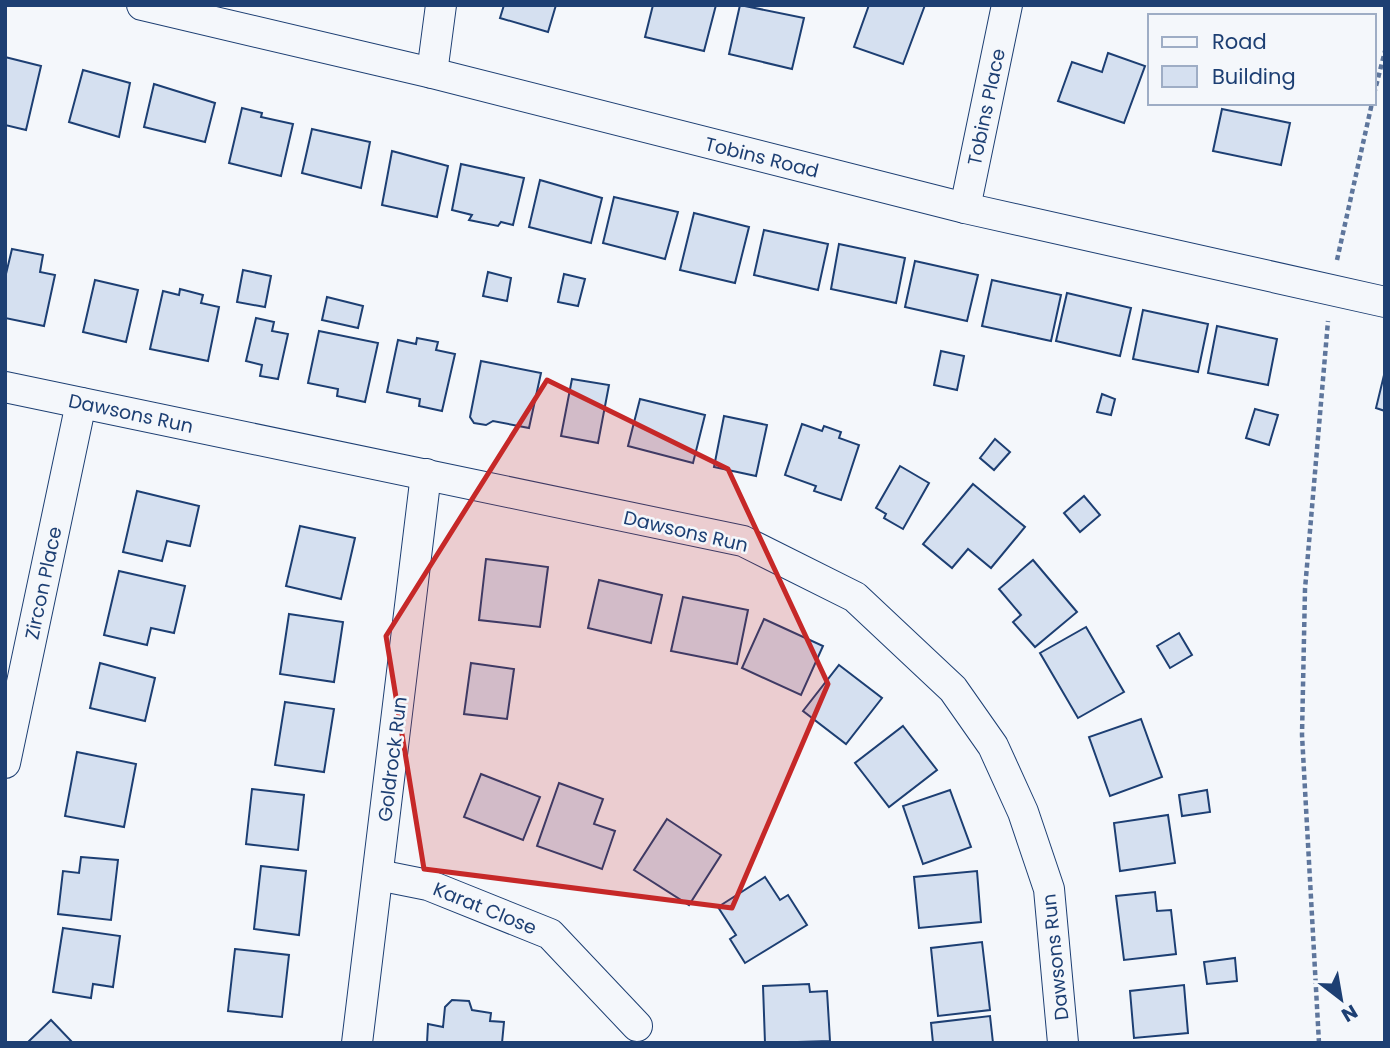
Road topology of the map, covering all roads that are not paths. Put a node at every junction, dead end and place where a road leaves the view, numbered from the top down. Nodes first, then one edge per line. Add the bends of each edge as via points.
1 (142, 5) edge
2 (441, 5) edge
3 (1007, 5) edge
4 (432, 73) junction
5 (965, 208) junction
6 (1385, 302) edge
7 (5, 387) edge
8 (81, 403) junction
9 (426, 474) junction
10 (5, 763) edge
11 (378, 875) junction
12 (637, 1026) dead end
13 (357, 1043) edge
14 (1063, 1043) edge

1 - 4 street, Tobins Road
2 - 4 street
3 - 5 street, Tobins Place
4 - 5 street, Tobins Road
5 - 6 street, Tobins Road
7 - 8 street, Dawsons Run
8 - 9 street, Dawsons Run
8 - 10 street, Zircon Place
9 - 11 street, Goldrock Run
9 - 14 street, Dawsons Run via 743,541 855,597 902,638 953,689 993,746 1023,812 1049,889
11 - 12 street, Karat Close via 428,885 550,934
11 - 13 street, Goldrock Run

